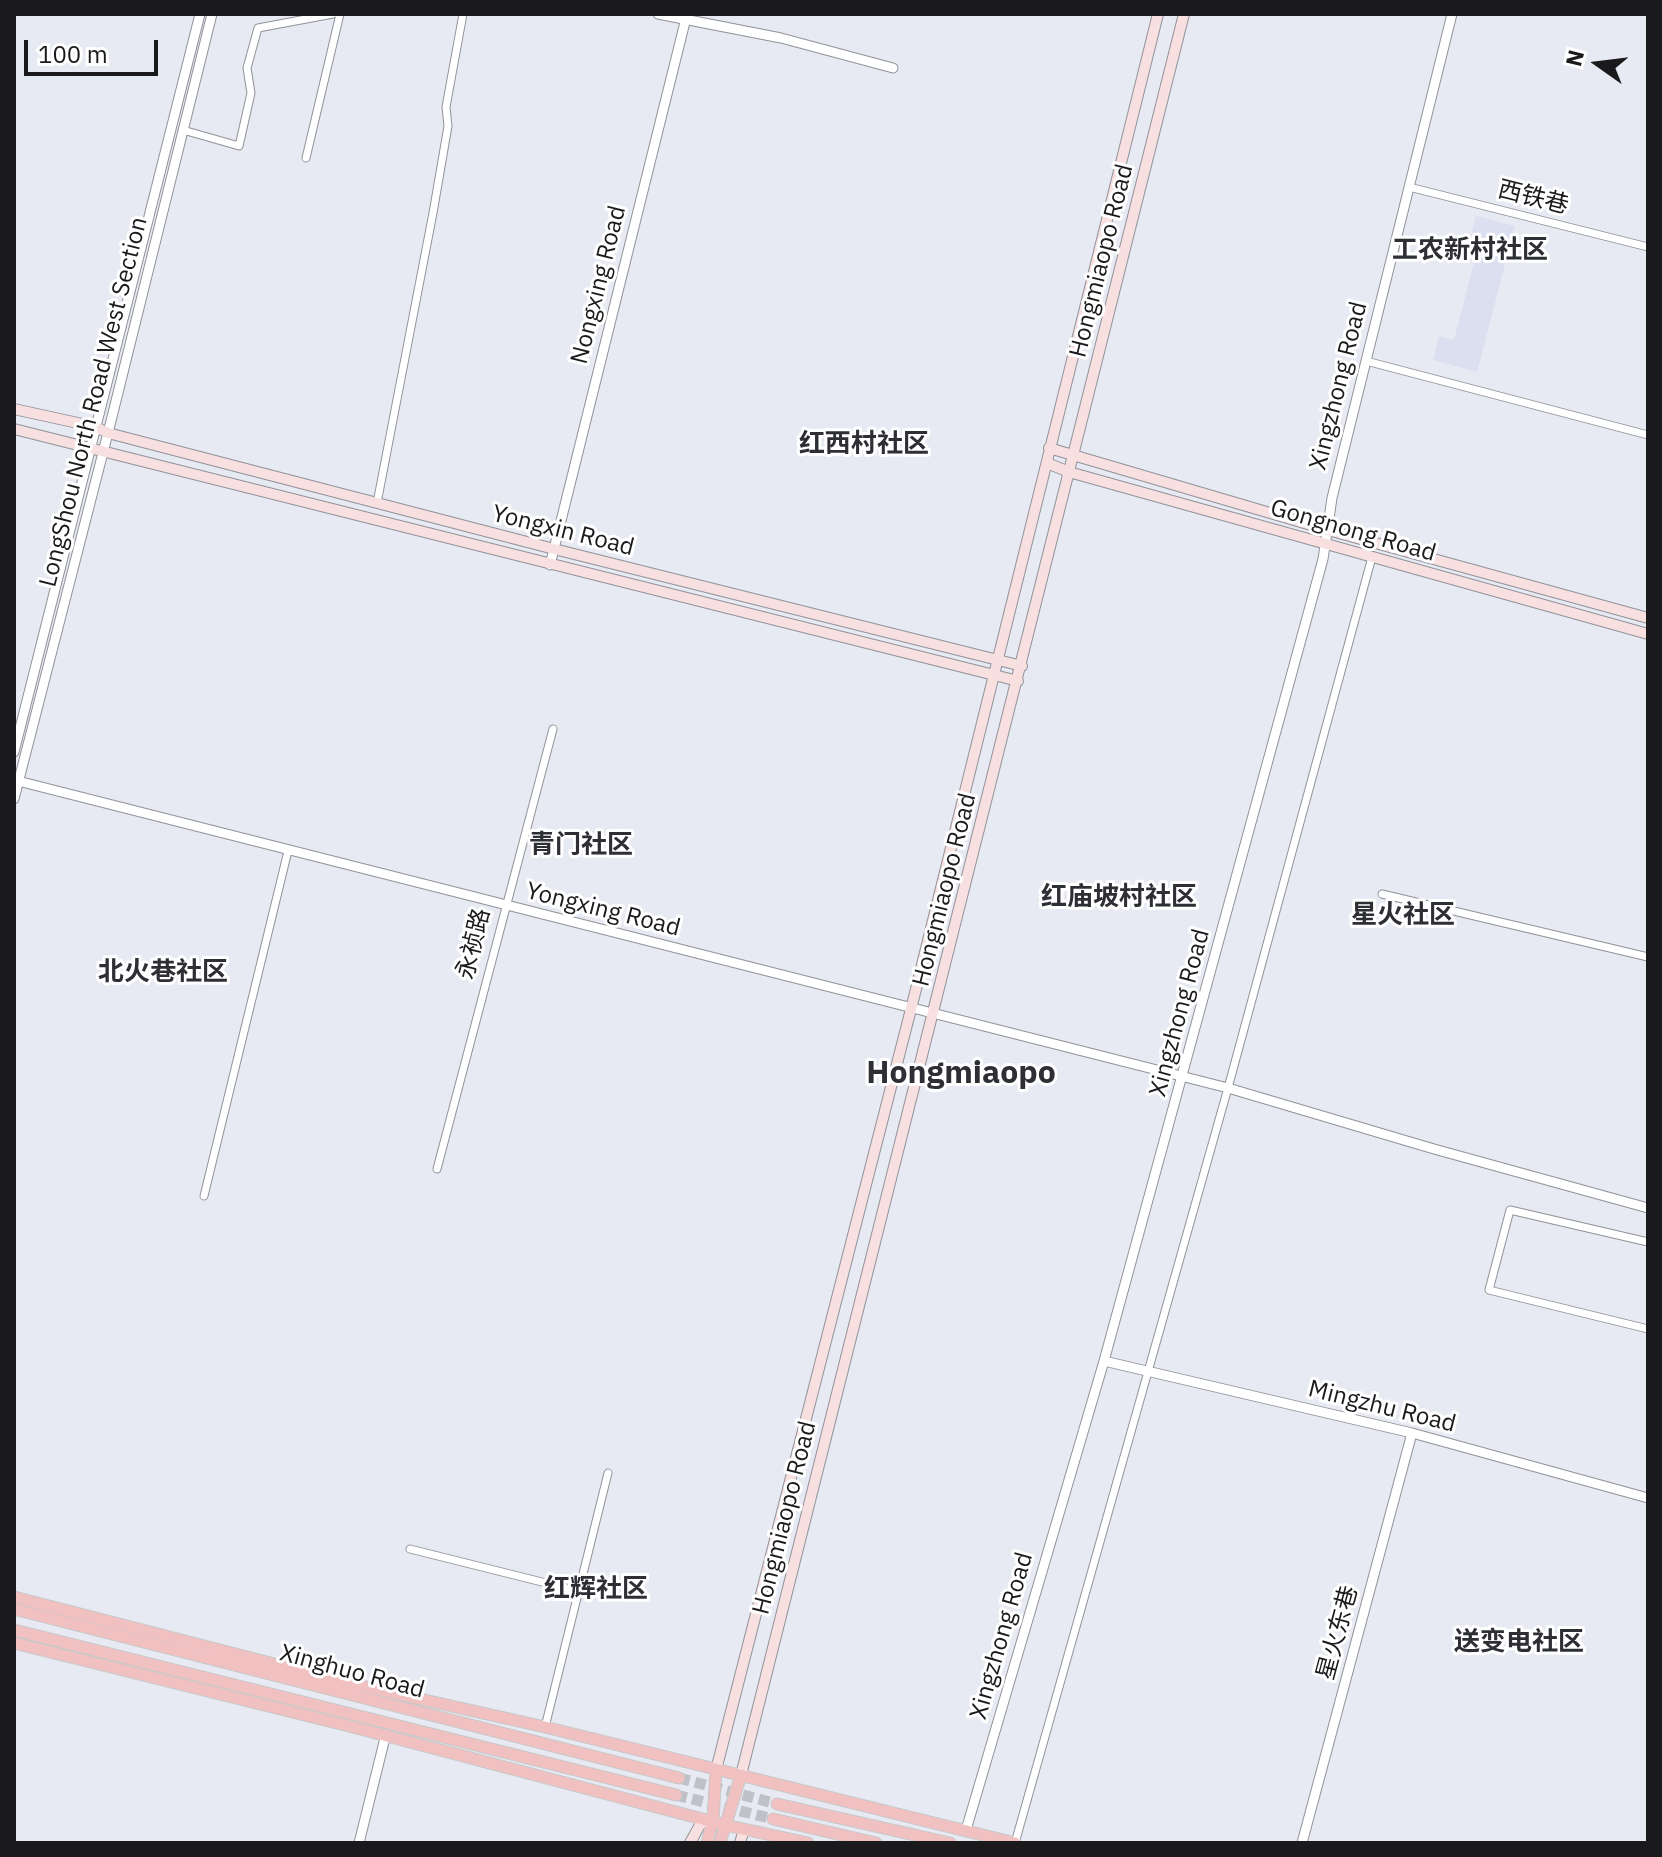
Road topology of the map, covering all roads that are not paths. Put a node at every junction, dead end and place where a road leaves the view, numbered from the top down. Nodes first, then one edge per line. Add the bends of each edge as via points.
1 (200, 14) edge
2 (212, 14) edge
3 (333, 14) edge
4 (340, 14) edge
5 (463, 14) edge
6 (658, 14) edge
7 (1158, 14) edge
8 (1184, 14) edge
9 (1452, 14) edge
10 (686, 18) edge
11 (893, 68) dead end
12 (183, 130) junction
13 (306, 158) dead end
14 (1409, 187) junction
15 (1648, 247) edge
16 (1366, 361) junction
17 (14, 409) edge
18 (96, 427) junction
19 (14, 429) edge
20 (108, 433) junction
21 (1648, 435) edge
22 (1049, 448) junction
23 (97, 449) junction
24 (1074, 456) junction
25 (1047, 463) junction
26 (1069, 472) junction
27 (377, 503) junction
28 (1328, 530) junction
29 (1325, 544) junction
30 (554, 549) junction
31 (1372, 557) junction
32 (550, 565) junction
33 (1648, 618) edge
34 (1648, 634) edge
35 (999, 659) junction
36 (1022, 666) junction
37 (994, 675) junction
38 (1018, 681) junction
39 (553, 729) dead end
40 (14, 752) edge
41 (16, 781) edge
42 (14, 799) edge
43 (288, 851) junction
44 (1382, 894) dead end
45 (504, 906) junction
46 (1648, 957) edge
47 (911, 1009) junction
48 (933, 1015) junction
49 (1183, 1077) junction
50 (1228, 1088) junction
51 (437, 1169) dead end
52 (204, 1196) dead end
53 (1648, 1208) edge
54 (1648, 1242) edge
55 (1648, 1329) edge
56 (1104, 1361) junction
57 (1146, 1372) junction
58 (1412, 1433) junction
59 (608, 1473) dead end
60 (1648, 1498) edge
61 (410, 1549) dead end
62 (578, 1591) junction
63 (14, 1597) edge
64 (14, 1609) edge
65 (14, 1633) edge
66 (14, 1643) edge
67 (115, 1662) junction
68 (228, 1684) junction
69 (326, 1687) junction
70 (371, 1688) junction
71 (225, 1697) junction
72 (354, 1714) junction
73 (319, 1719) junction
74 (545, 1727) junction
75 (385, 1738) junction
76 (716, 1770) junction
77 (741, 1775) junction
78 (679, 1778) tunnel mouth
79 (676, 1795) tunnel mouth
80 (777, 1804) tunnel mouth
81 (773, 1819) tunnel mouth
82 (719, 1822) junction
83 (744, 1829) junction
84 (966, 1830) junction
85 (359, 1843) edge
86 (690, 1843) edge
87 (707, 1843) edge
88 (720, 1843) edge
89 (740, 1843) edge
90 (808, 1843) edge
91 (876, 1843) edge
92 (950, 1843) edge
93 (1015, 1843) edge
94 (1302, 1843) edge

1 - 18 street, LongShou North Road West Section
2 - 12 street, LongShou North Road West Section
3 - 12 street via 258,28 247,68 251,93 239,146
4 - 13 street
5 - 27 street via 433,213
6 - 10 street
7 - 22 main road, Hongmiaopo Road
8 - 24 main road, Hongmiaopo Road
9 - 14 street, Xingzhong Road
10 - 11 street
10 - 30 street, Nongxing Road
12 - 20 street, LongShou North Road West Section
14 - 15 street, 西铁巷
14 - 16 street, Xingzhong Road
16 - 21 street
16 - 28 street, Xingzhong Road
17 - 18 main road, Yongxin Road
18 - 20 main road, Yongxin Road
18 - 23 street, LongShou North Road West Section
19 - 23 main road, Yongxin Road
20 - 23 street, LongShou North Road West Section
20 - 27 main road, Yongxin Road
22 - 24 main road, Gongnong Road
22 - 25 main road, Hongmiaopo Road
23 - 32 main road, Yongxin Road
23 - 40 street, LongShou North Road West Section
23 - 41 street, LongShou North Road West Section
24 - 26 main road, Hongmiaopo Road
24 - 28 main road, Gongnong Road
25 - 26 main road, Gongnong Road
25 - 35 main road, Hongmiaopo Road
26 - 29 main road, Gongnong Road
26 - 36 main road, Hongmiaopo Road
27 - 30 main road, Yongxin Road
28 - 29 street, Xingzhong Road
28 - 33 main road, Gongnong Road
29 - 31 main road, Gongnong Road
29 - 49 street, Xingzhong Road
30 - 32 street, Nongxing Road
30 - 35 main road, Yongxin Road
31 - 34 main road, Gongnong Road
31 - 50 street
32 - 37 main road, Yongxin Road
35 - 36 main road, Yongxin Road
35 - 37 main road, Hongmiaopo Road
36 - 38 main road, Hongmiaopo Road
37 - 38 main road, Yongxin Road
37 - 47 main road, Hongmiaopo Road
38 - 48 main road, Hongmiaopo Road
39 - 45 street, 永祯路
41 - 42 street, LongShou North Road West Section
41 - 43 street, Yongxing Road
43 - 45 street, Yongxing Road
43 - 52 street
44 - 46 street
45 - 47 street, Yongxing Road
45 - 51 street, 永祯路
47 - 48 street, Yongxing Road
47 - 76 main road, Hongmiaopo Road
48 - 49 street, Yongxing Road
48 - 77 main road, Hongmiaopo Road
49 - 50 street, Yongxing Road
49 - 56 street, Xingzhong Road
50 - 53 street, Yongxing Road
50 - 57 street
54 - 55 street via 1510,1210 1489,1290
56 - 57 street, Mingzhu Road
56 - 84 street, Xingzhong Road
57 - 58 street, Mingzhu Road
57 - 93 street
58 - 60 street, Mingzhu Road
58 - 94 street, 星火东巷
59 - 62 street
61 - 62 street
62 - 74 street
63 - 70 main road
64 - 69 main road, Xinghuo Road
65 - 67 main road, Xinghuo Road
66 - 67 main road
67 - 68 main road, Xinghuo Road
67 - 71 main road
68 - 71 main road
68 - 72 main road, Xinghuo Road
69 - 70 main road
69 - 78 main road, Xinghuo Road
70 - 74 main road
71 - 73 main road
72 - 73 main road
72 - 79 main road, Xinghuo Road
73 - 75 main road
74 - 76 main road
75 - 82 main road
75 - 85 street
76 - 77 main road
76 - 82 main road
77 - 82 main road
77 - 84 main road
80 - 92 main road
81 - 91 main road
82 - 83 main road
82 - 86 main road via 701,1823
82 - 87 main road
82 - 88 main road
83 - 89 main road
83 - 90 main road
84 - 93 main road

